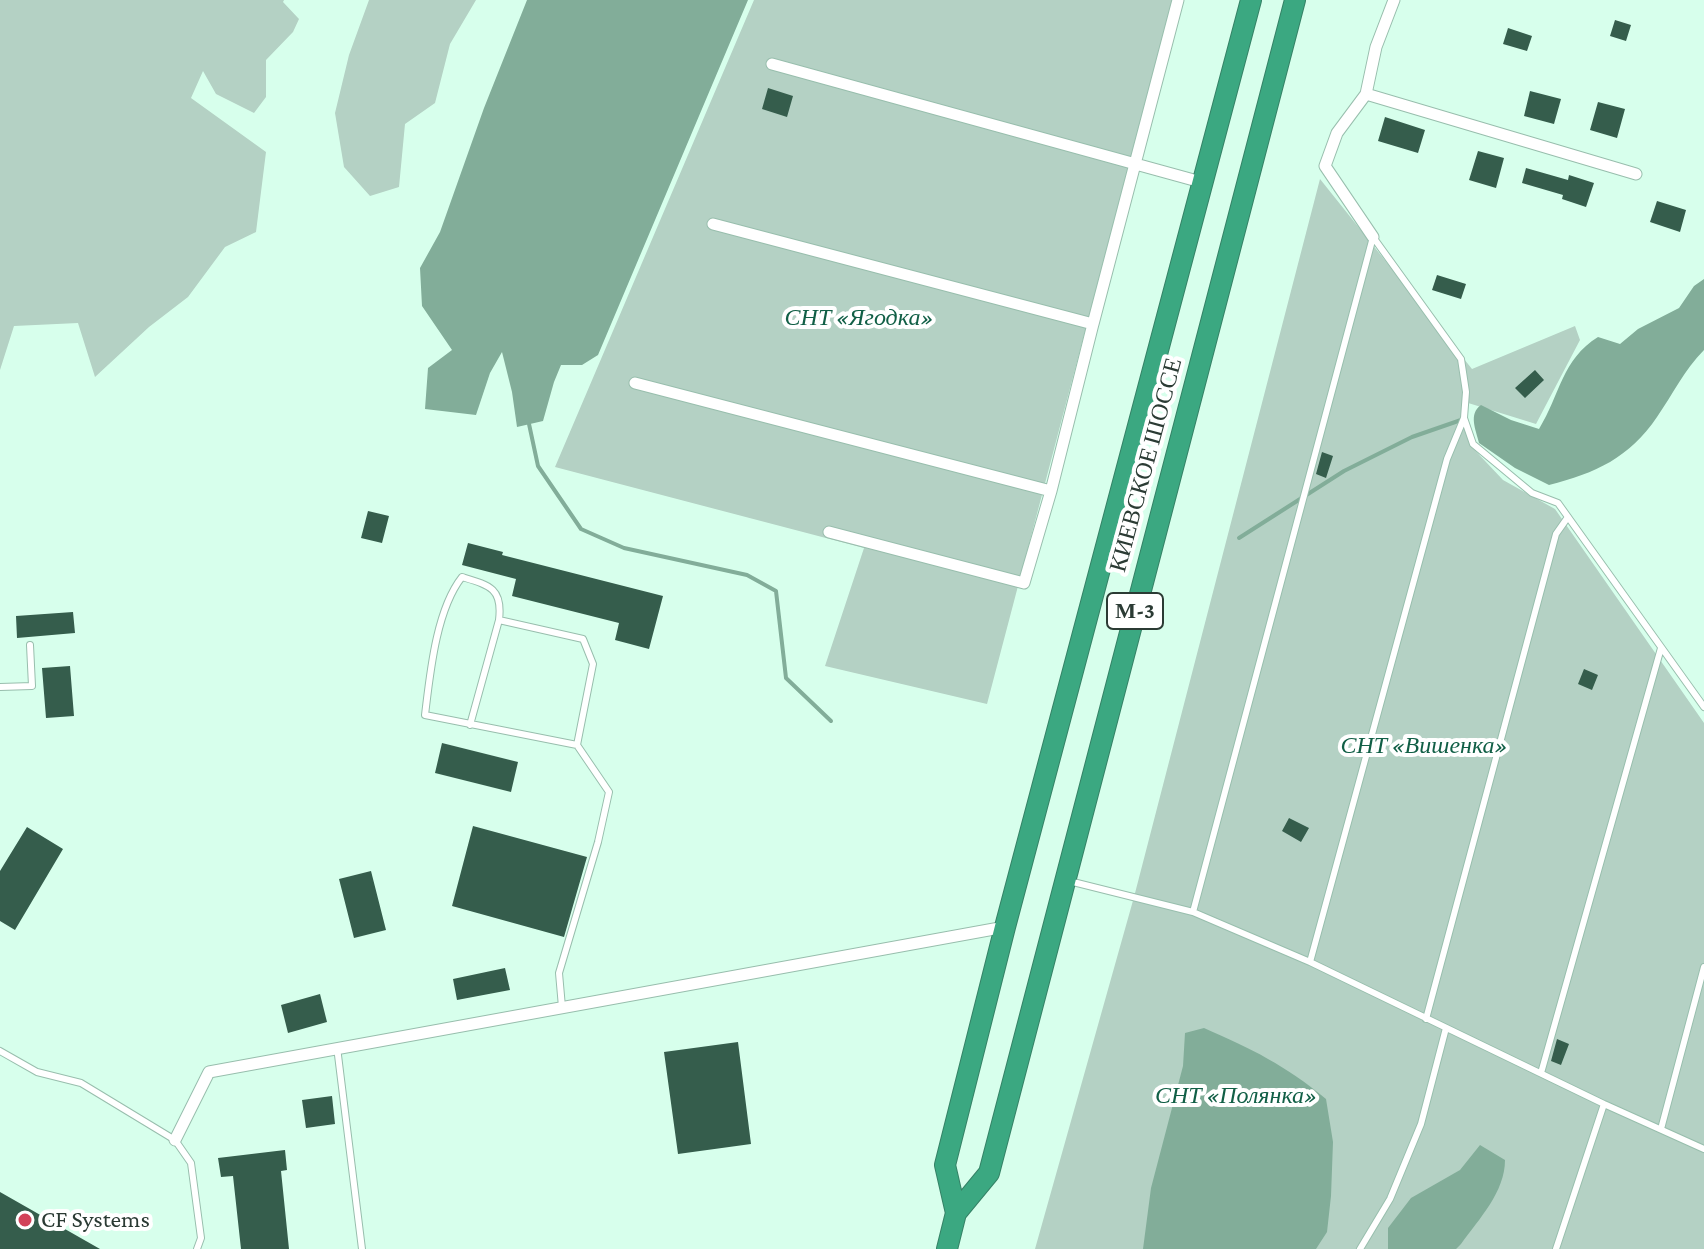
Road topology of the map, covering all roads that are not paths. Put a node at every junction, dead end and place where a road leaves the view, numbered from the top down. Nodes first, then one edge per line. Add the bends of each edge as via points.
1 (1178, 0) edge
2 (1251, 0) edge
3 (1295, 0) edge
4 (1394, 0) edge
5 (772, 64) dead end
6 (1366, 94) junction
7 (1136, 164) junction
8 (1636, 174) dead end
9 (1201, 182) junction
10 (713, 224) dead end
11 (1373, 237) junction
12 (1093, 324) junction
13 (635, 383) dead end
14 (1464, 418) junction
15 (1051, 491) junction
16 (1568, 517) junction
17 (829, 532) dead end
18 (499, 620) junction
19 (30, 645) dead end
20 (1661, 648) junction
21 (0, 687) edge
22 (1704, 707) edge
23 (470, 725) junction
24 (577, 745) junction
25 (1065, 880) junction
26 (1193, 912) junction
27 (1005, 927) junction
28 (1310, 962) junction
29 (1704, 967) edge
30 (562, 1007) junction
31 (1426, 1019) junction
32 (1446, 1028) junction
33 (337, 1047) junction
34 (0, 1051) edge
35 (1541, 1073) junction
36 (1604, 1104) junction
37 (1661, 1129) junction
38 (175, 1140) junction
39 (1704, 1149) edge
40 (956, 1213) junction
41 (197, 1249) edge
42 (362, 1249) edge
43 (947, 1249) edge
44 (1360, 1249) edge
45 (1556, 1249) edge

1 - 7 street
2 - 9 highway, КИЕВСКОЕ ШОССЕ / М-3
3 - 25 highway, КИЕВСКОЕ ШОССЕ / М-3
4 - 6 street
5 - 7 street
6 - 8 street
6 - 11 street via 1337,133 1325,166
7 - 9 street
7 - 12 street
9 - 27 highway, КИЕВСКОЕ ШОССЕ / М-3
10 - 12 street
11 - 14 lane via 1461,359
11 - 26 lane
12 - 15 street
13 - 15 street
14 - 16 lane via 1473,444 1532,493 1558,503
14 - 28 lane via 1447,459
15 - 17 street via 1024,583
16 - 20 lane
16 - 31 lane via 1556,534
18 - 23 lane
18 - 23 lane via 496,592 462,577 439,627 425,715
18 - 24 lane via 583,639 593,664
19 - 21 lane via 32,686
20 - 22 lane
20 - 35 lane
23 - 24 lane
24 - 30 lane via 609,792 559,973
25 - 26 lane
25 - 40 highway, КИЕВСКОЕ ШОССЕ / М-3 via 989,1173
26 - 28 lane
27 - 30 street
27 - 40 highway, КИЕВСКОЕ ШОССЕ / М-3 via 945,1165
28 - 31 lane
29 - 37 lane
30 - 33 street
31 - 32 lane
32 - 35 lane
32 - 44 lane via 1421,1124 1390,1199
33 - 38 street via 209,1072
33 - 42 lane
34 - 38 lane via 37,1072 81,1083
35 - 36 lane
36 - 37 lane
36 - 45 lane
37 - 39 lane
38 - 41 lane via 191,1163 201,1238
40 - 43 highway, КИЕВСКОЕ ШОССЕ / М-3

